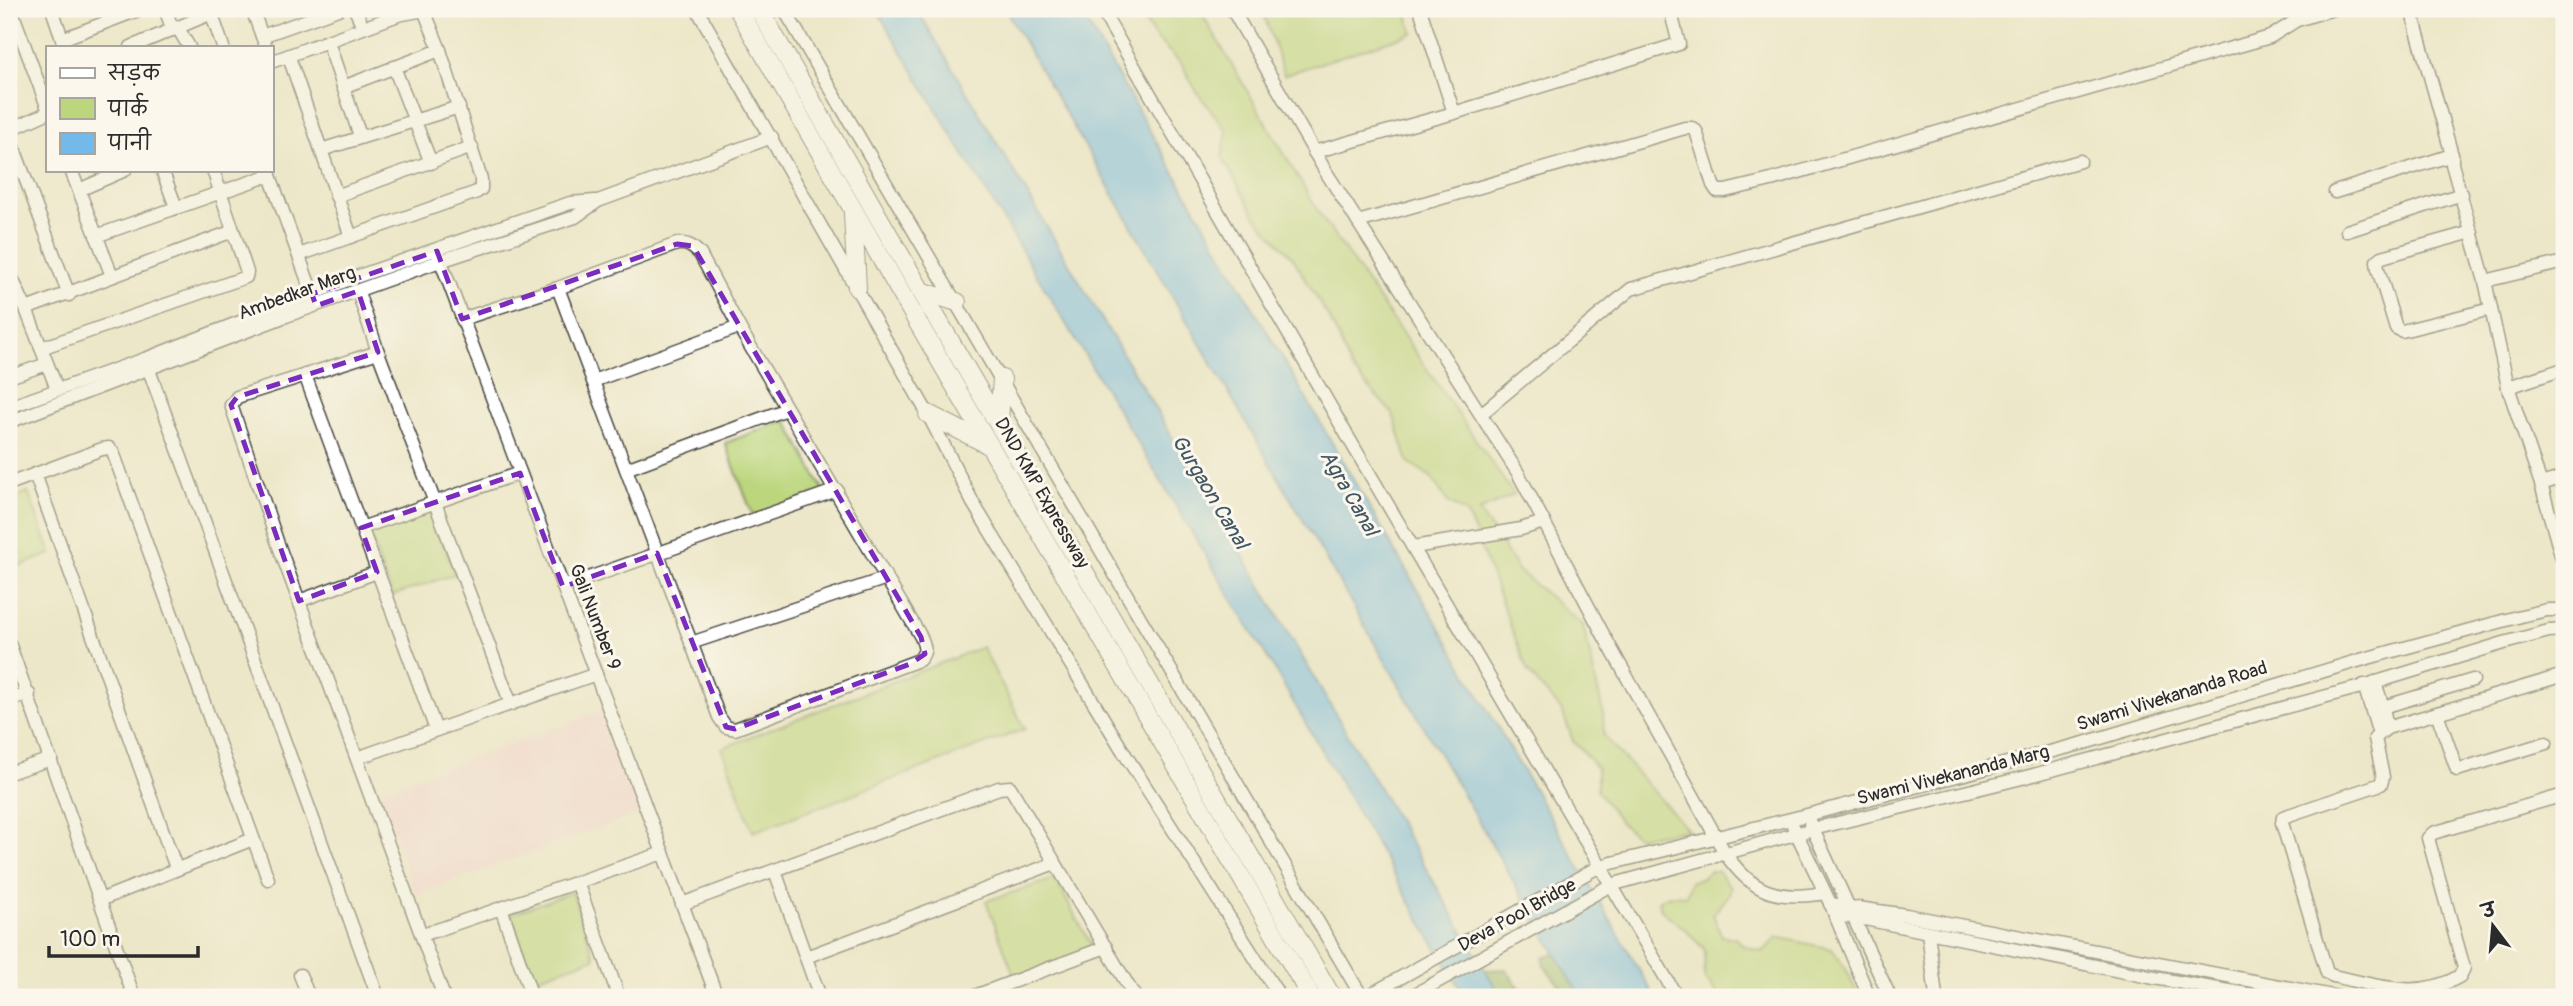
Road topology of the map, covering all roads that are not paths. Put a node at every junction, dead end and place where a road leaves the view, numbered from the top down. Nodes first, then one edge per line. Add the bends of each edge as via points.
1 (11, 9) edge
2 (52, 9) edge
3 (141, 9) edge
4 (165, 9) edge
5 (252, 9) edge
6 (338, 9) edge
7 (355, 9) edge
8 (696, 9) edge
9 (738, 9) edge
10 (759, 9) edge
11 (784, 9) edge
12 (1101, 9) edge
13 (1232, 9) edge
14 (1420, 9) edge
15 (1670, 9) edge
16 (2333, 9) edge
17 (2411, 9) edge
18 (211, 11) edge
19 (397, 12) edge
20 (363, 27) junction
21 (172, 31) junction
22 (264, 42) edge
23 (328, 42) junction
24 (63, 43) edge
25 (134, 46) edge
26 (171, 46) edge
27 (188, 46) edge
28 (223, 46) edge
29 (440, 50) junction
30 (289, 57) junction
31 (273, 61) edge
32 (394, 67) junction
33 (42, 79) edge
34 (343, 87) junction
35 (46, 101) edge
36 (458, 107) junction
37 (1454, 113) junction
38 (46, 114) edge
39 (415, 120) junction
40 (9, 133) edge
41 (360, 136) junction
42 (772, 137) junction
43 (472, 147) junction
44 (321, 149) junction
45 (1314, 152) junction
46 (2452, 155) junction
47 (2080, 161) dead end
48 (431, 163) junction
49 (72, 172) edge
50 (120, 172) edge
51 (163, 172) edge
52 (214, 172) edge
53 (269, 172) edge
54 (79, 190) junction
55 (2335, 192) dead end
56 (221, 193) junction
57 (2462, 194) junction
58 (336, 196) junction
59 (176, 207) junction
60 (853, 209) junction
61 (1357, 222) junction
62 (2347, 231) dead end
63 (233, 232) junction
64 (2472, 232) junction
65 (96, 236) junction
66 (351, 237) junction
67 (299, 255) junction
68 (439, 256) junction
69 (2564, 262) edge
70 (9, 272) edge
71 (112, 276) junction
72 (2485, 281) junction
73 (558, 288) junction
74 (857, 288) junction
75 (920, 291) junction
76 (358, 292) junction
77 (69, 295) junction
78 (314, 300) junction
79 (957, 302) junction
80 (26, 309) junction
81 (2491, 309) junction
82 (463, 319) junction
83 (739, 327) junction
84 (41, 348) junction
85 (378, 352) junction
86 (47, 363) junction
87 (147, 364) junction
88 (2564, 369) edge
89 (304, 375) junction
90 (9, 377) edge
91 (1002, 379) junction
92 (593, 381) junction
93 (2508, 387) junction
94 (57, 389) junction
95 (9, 407) edge
96 (788, 409) junction
97 (928, 414) junction
98 (1481, 414) junction
99 (9, 422) edge
100 (999, 422) junction
101 (994, 453) junction
102 (626, 469) junction
103 (520, 473) junction
104 (35, 474) junction
105 (2564, 477) edge
106 (9, 484) edge
107 (2541, 484) junction
108 (836, 490) junction
109 (435, 503) junction
110 (1544, 522) junction
111 (2558, 526) edge
112 (361, 528) junction
113 (1414, 547) junction
114 (657, 553) junction
115 (2564, 566) edge
116 (377, 572) junction
117 (887, 578) junction
118 (563, 587) junction
119 (299, 601) junction
120 (2564, 610) edge
121 (2564, 630) edge
122 (9, 643) edge
123 (691, 643) junction
124 (596, 674) junction
125 (2564, 675) edge
126 (2473, 680) dead end
127 (2370, 684) junction
128 (29, 694) junction
129 (9, 700) edge
130 (511, 704) junction
131 (2384, 707) junction
132 (2437, 713) junction
133 (436, 730) junction
134 (2383, 731) junction
135 (2546, 743) dead end
136 (357, 758) junction
137 (51, 759) junction
138 (9, 773) edge
139 (2564, 795) edge
140 (1807, 816) junction
141 (1790, 819) junction
142 (1813, 829) junction
143 (1796, 834) junction
144 (1716, 837) junction
145 (253, 839) junction
146 (1725, 852) junction
147 (663, 853) junction
148 (1055, 863) junction
149 (176, 868) junction
150 (1594, 869) junction
151 (775, 871) junction
152 (268, 879) dead end
153 (577, 881) junction
154 (1611, 884) junction
155 (100, 900) junction
156 (682, 904) junction
157 (1830, 904) junction
158 (501, 908) junction
159 (1852, 911) junction
160 (1928, 932) junction
161 (422, 935) junction
162 (1106, 947) junction
163 (806, 957) junction
164 (300, 975) dead end
165 (2276, 991) edge
166 (2427, 992) edge
167 (134, 997) edge
168 (309, 997) edge
169 (378, 997) edge
170 (444, 997) edge
171 (532, 997) edge
172 (619, 997) edge
173 (718, 997) edge
174 (820, 997) edge
175 (972, 997) edge
176 (1135, 997) edge
177 (1280, 997) edge
178 (1311, 997) edge
179 (1332, 997) edge
180 (1364, 997) edge
181 (1410, 997) edge
182 (1677, 997) edge
183 (1869, 997) edge
184 (1890, 997) edge
185 (1936, 997) edge
186 (2264, 997) edge
187 (2338, 997) edge

1 - 33 street
2 - 24 street
3 - 24 street
4 - 21 street
5 - 22 street
6 - 22 street
7 - 20 street
8 - 42 street
9 - 60 highway, DND KMP Expressway
10 - 75 highway, DND KMP Expressway
11 - 79 street
12 - 113 street
13 - 45 street
14 - 37 street
15 - 37 street via 1679,44
16 - 61 street via 2297,20 2270,37 1725,191 1717,191 1713,185 1696,131 1685,128
17 - 46 street
18 - 21 street
18 - 28 street
19 - 20 street
19 - 29 street via 424,10
20 - 23 street
21 - 25 street
21 - 26 street
21 - 27 street
23 - 30 street
23 - 34 street
29 - 32 street
29 - 36 street
30 - 31 street
30 - 44 street
32 - 34 street
32 - 39 street
33 - 35 street
34 - 41 street
36 - 39 street
36 - 43 street
37 - 45 street
38 - 40 street
39 - 41 street
39 - 48 street
40 - 77 street
41 - 44 street
42 - 68 street, Ambedkar Marg via 598,201 570,203
42 - 74 street
43 - 48 street
43 - 66 street via 481,178 477,192
44 - 58 street
45 - 61 street
46 - 55 street
46 - 57 street
47 - 98 street via 1630,289
48 - 58 street
49 - 54 street
50 - 54 street
51 - 59 street
52 - 56 street
53 - 56 street
53 - 67 street
54 - 65 street
56 - 59 street
56 - 63 street
57 - 62 street
57 - 64 street
58 - 66 street
59 - 65 street
60 - 74 highway
60 - 101 highway, DND KMP Expressway
61 - 98 street
63 - 71 street
63 - 84 street via 246,277
64 - 72 street
64 - 81 street via 2382,257 2377,261 2378,270 2396,328 2402,331
65 - 71 street
66 - 67 street
67 - 78 street
68 - 76 street, Ambedkar Marg
68 - 78 street, Ambedkar Marg
68 - 82 street, Gali Number 9
69 - 72 street
70 - 80 street
71 - 77 street
72 - 81 street
73 - 82 street
73 - 83 street via 687,243 700,254
73 - 92 street
74 - 97 street
75 - 79 highway
75 - 100 highway, DND KMP Expressway
76 - 78 street, Ambedkar Marg
76 - 85 street
77 - 80 street
78 - 87 street, Ambedkar Marg
79 - 91 street
80 - 84 street
81 - 93 street
82 - 103 street, Gali Number 9
83 - 92 street
83 - 96 street
84 - 86 street
85 - 89 street
85 - 109 street
86 - 90 street
86 - 94 street
87 - 94 street, Ambedkar Marg
87 - 99 street, Ambedkar Marg
87 - 169 street
88 - 93 street
89 - 112 street
89 - 119 street via 237,397 231,405
91 - 100 highway
91 - 180 street
92 - 102 street
93 - 107 street
94 - 95 street, Ambedkar Marg
96 - 102 street
96 - 108 street
97 - 101 highway
97 - 177 street via 1008,561
98 - 110 street
100 - 179 highway, DND KMP Expressway
101 - 178 highway, DND KMP Expressway
102 - 114 street
103 - 109 street
103 - 118 street, Gali Number 9
104 - 106 street
104 - 145 street via 102,449 113,452
104 - 149 street
105 - 107 street
107 - 111 street
108 - 114 street
108 - 117 street
109 - 112 street
109 - 130 street
110 - 113 street
110 - 144 street
111 - 115 street
112 - 116 street
113 - 150 street
114 - 118 street
114 - 123 street
116 - 119 street
116 - 133 street
117 - 123 street
117 - 123 street via 925,647 919,660 735,729 722,723
118 - 124 street, Gali Number 9
119 - 136 street
120 - 140 street, Swami Vivekananda Road via 2546,610 2364,659 2084,743
121 - 127 street, Swami Vivekananda Marg via 2504,643
122 - 128 street
124 - 130 street
124 - 147 street, Gali Number 9
125 - 132 street
126 - 131 street
127 - 131 street
127 - 134 street
127 - 142 street, Swami Vivekananda Marg
128 - 129 street
128 - 137 street
130 - 133 street
131 - 134 street
132 - 134 street
132 - 135 street via 2457,770
133 - 136 street
134 - 166 street via 2375,741 2381,784 2286,815 2282,823 2327,973
136 - 161 street
137 - 138 street
137 - 155 street
139 - 166 street via 2430,835 2464,968 2454,979
140 - 141 street, Swami Vivekananda Road
140 - 142 street
141 - 143 street
141 - 144 street, Swami Vivekananda Road
142 - 143 street, Swami Vivekananda Marg
142 - 159 street
143 - 146 street, Swami Vivekananda Marg
143 - 157 street
144 - 146 street
144 - 150 street, Swami Vivekananda Road
145 - 149 street
145 - 152 street
146 - 154 street, Deva Pool Bridge
146 - 157 street via 1756,888
147 - 153 street
147 - 156 street, Gali Number 9
148 - 151 street via 1013,791 1004,787
148 - 162 street
148 - 163 street
149 - 155 street
150 - 154 street
150 - 180 street, Swami Vivekananda Road
151 - 156 street
151 - 163 street
153 - 158 street
153 - 172 street
154 - 181 street, Deva Pool Bridge
154 - 182 street
155 - 167 street
156 - 173 street, Gali Number 9
157 - 159 street
157 - 183 street
158 - 161 street
158 - 171 street
159 - 160 street
159 - 165 street
159 - 184 street
160 - 185 street
160 - 186 street
161 - 170 street
162 - 175 street
162 - 176 street
163 - 174 street
164 - 168 street
165 - 187 street

